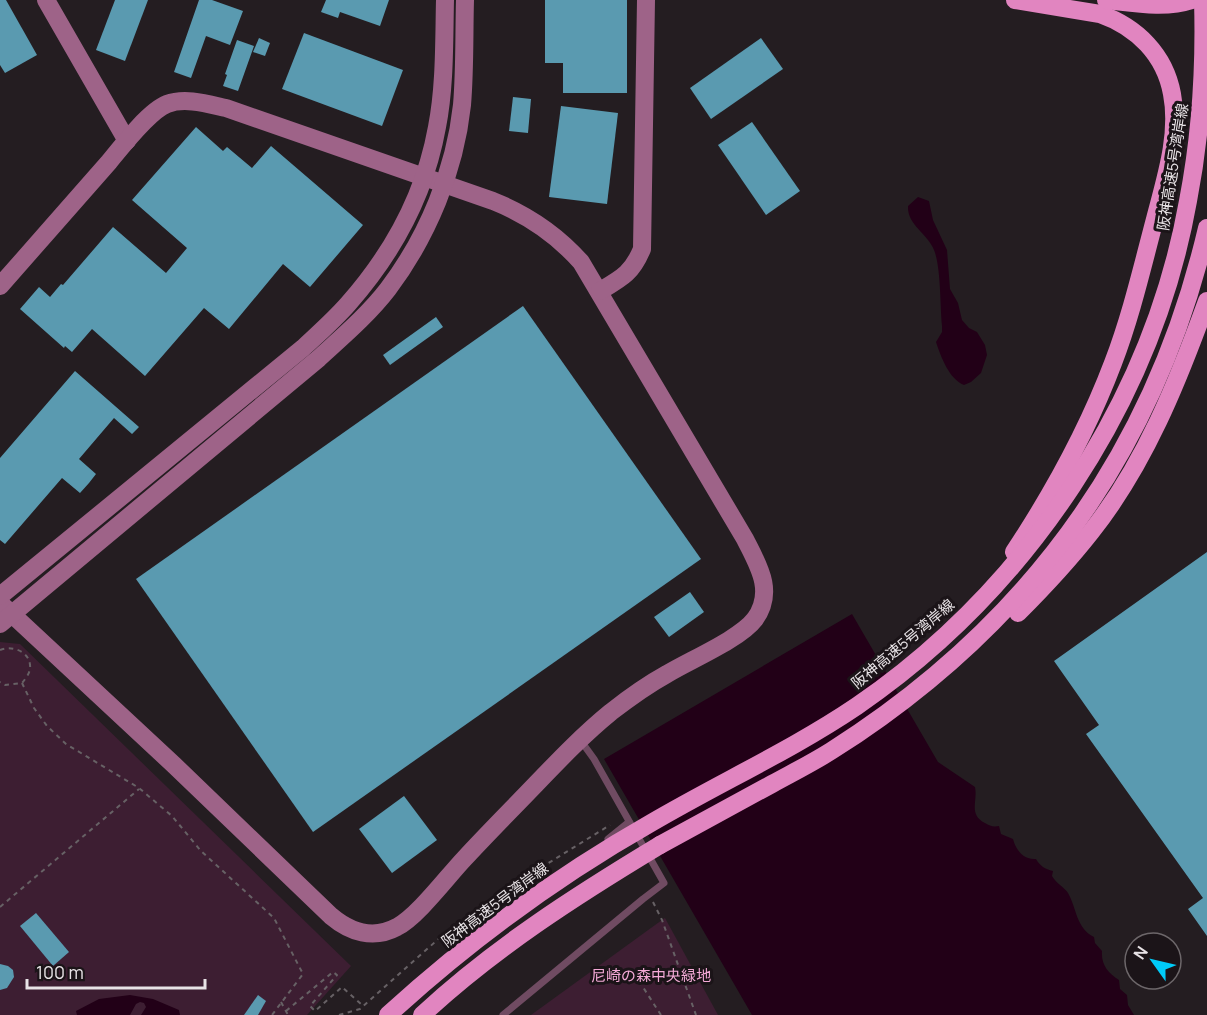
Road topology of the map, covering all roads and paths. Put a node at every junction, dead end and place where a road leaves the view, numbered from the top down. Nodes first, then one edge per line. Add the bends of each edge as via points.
1 (45, 0) edge
2 (445, 0) edge
3 (465, 0) edge
4 (646, 0) edge
5 (1015, 0) edge
6 (1106, 0) edge
7 (1174, 0) edge
8 (1192, 0) edge
9 (1203, 0) edge
10 (1207, 23) edge
11 (127, 141) junction
12 (425, 177) junction
13 (444, 183) junction
14 (1207, 228) edge
15 (0, 286) edge
16 (600, 291) junction
17 (1207, 301) edge
18 (0, 596) edge
19 (4, 614) edge
20 (960, 622) junction
21 (0, 650) edge
22 (0, 682) edge
23 (22, 683) junction
24 (580, 739) junction
25 (830, 752) junction
26 (140, 789) junction
27 (629, 822) junction
28 (612, 823) dead end
29 (649, 894) junction
30 (0, 907) edge
31 (463, 962) dead end
32 (639, 981) dead end
33 (281, 1002) junction
34 (363, 1006) junction
35 (287, 1013) edge
36 (272, 1015) edge
37 (339, 1015) edge
38 (388, 1015) edge
39 (422, 1015) edge
40 (503, 1015) edge
41 (661, 1015) edge
42 (696, 1015) edge

1 - 11 street
2 - 12 street via 438,126
3 - 13 street via 462,107
4 - 16 street via 642,249 629,273
5 - 20 highway, bridge via 1100,14 1135,32 1154,51 1168,77 1174,126 1160,202 1131,309 1098,400 1037,517
6 - 8 highway, bridge via 1161,4
7 - 10 highway, bridge
9 - 20 highway, 阪神高速5号湾岸線, bridge via 1204,71 1195,161 1178,246 1137,368 1052,515
11 - 12 street via 155,111 168,104 204,103
11 - 15 street
12 - 13 street
12 - 18 street via 395,240 347,305 303,348
13 - 16 street via 530,218 574,254
13 - 19 street via 412,254 359,321 318,360
14 - 25 highway via 1188,299 1158,378 1119,455 1070,533 1042,570 941,672
16 - 24 street via 745,539 764,580 765,595 747,628 630,697
17 - 25 highway via 1175,384 1139,459 1072,555 1014,618 944,682 875,732
19 - 24 street via 174,765 341,925 365,934 398,927 412,916
20 - 38 highway, 阪神高速5号湾岸線, bridge via 848,711 555,881 489,928
21 - 23 path via 12,647 26,656 30,665
22 - 23 path
23 - 26 path via 40,717 66,744
24 - 27 lane
25 - 39 highway, bridge via 660,844 568,901
26 - 30 path
26 - 33 path via 274,918 303,974
27 - 29 lane via 664,883
27 - 31 lane
28 - 34 path via 444,934
29 - 40 lane
29 - 42 path
32 - 41 path
33 - 35 path
33 - 36 path
34 - 35 path via 342,987 315,1011 310,1006 337,975 333,972
34 - 37 path

